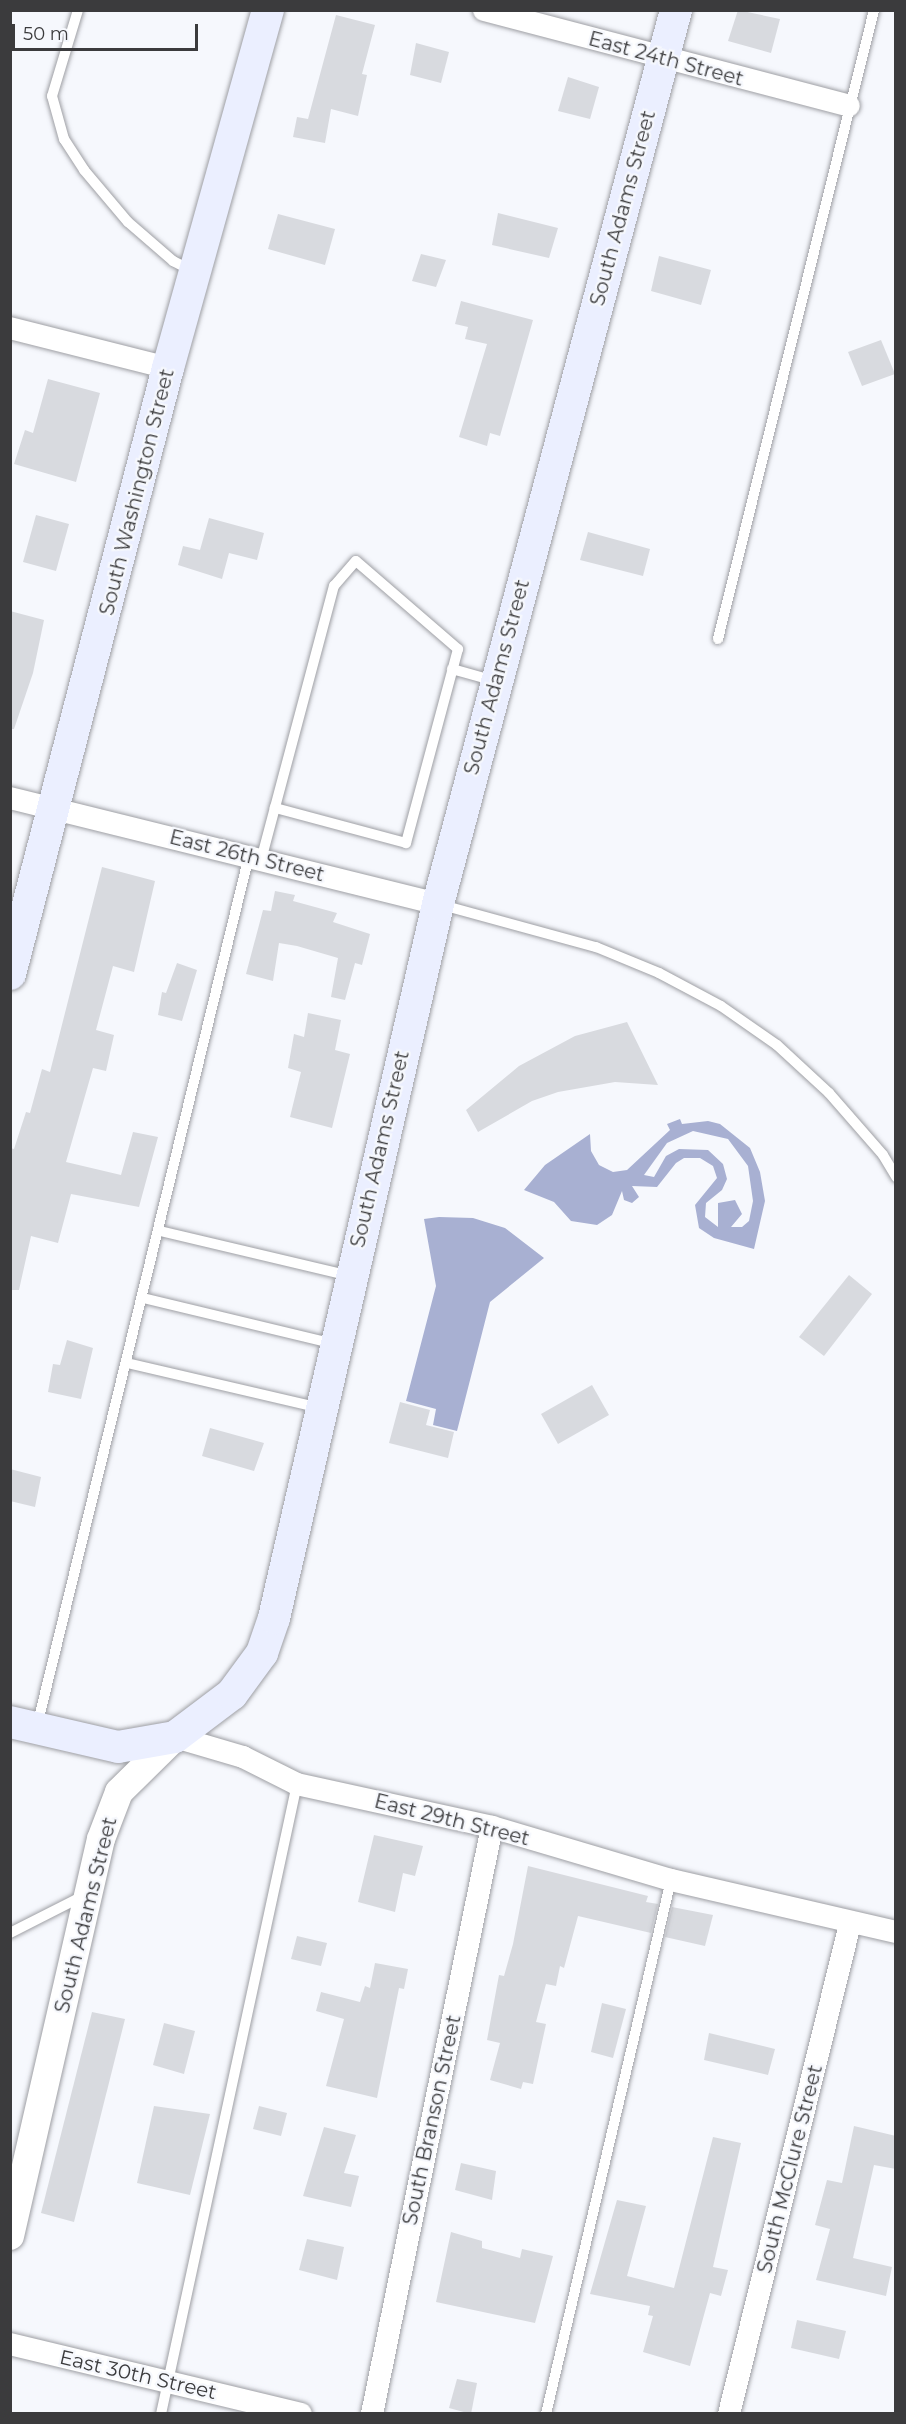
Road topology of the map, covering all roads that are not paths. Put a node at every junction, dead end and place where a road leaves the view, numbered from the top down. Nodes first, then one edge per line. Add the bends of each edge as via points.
1 (78, 10) edge
2 (268, 10) edge
3 (484, 10) edge
4 (676, 10) edge
5 (874, 10) edge
6 (664, 58) junction
7 (849, 106) junction
8 (195, 272) junction
9 (10, 328) edge
10 (168, 368) junction
11 (718, 639) dead end
12 (452, 669) junction
13 (496, 681) junction
14 (10, 798) edge
15 (56, 808) junction
16 (275, 808) junction
17 (255, 858) junction
18 (438, 904) junction
19 (10, 974) edge
20 (896, 1177) edge
21 (160, 1230) junction
22 (351, 1276) junction
23 (143, 1298) junction
24 (335, 1344) junction
25 (127, 1363) junction
26 (321, 1408) junction
27 (23, 1725) edge
28 (175, 1737) junction
29 (297, 1784) junction
30 (492, 1827) junction
31 (671, 1880) junction
32 (88, 1894) junction
33 (850, 1924) junction
34 (896, 1932) edge
35 (10, 1933) edge
36 (10, 2236) edge
37 (10, 2344) edge
38 (169, 2382) junction
39 (161, 2414) edge
40 (301, 2414) edge
41 (372, 2414) edge
42 (546, 2414) edge
43 (729, 2414) edge

1 - 8 lane via 52,96 64,139 84,170 128,222 172,261
2 - 8 main road, South Washington Street
3 - 6 street, East 24th Street
4 - 6 main road, South Adams Street
5 - 7 lane
6 - 7 street, East 24th Street
6 - 13 main road, South Adams Street
7 - 11 lane
8 - 10 main road, South Washington Street
9 - 10 street
10 - 15 main road, South Washington Street
12 - 13 lane
12 - 16 lane via 406,843
12 - 16 lane via 458,650 356,561 334,586
13 - 18 main road, South Adams Street
14 - 15 street, East 26th Street
15 - 17 street, East 26th Street
15 - 19 main road, South Washington Street
16 - 17 lane
17 - 18 street, East 26th Street
17 - 21 lane
18 - 20 lane via 596,947 659,973 721,1006 777,1045 829,1093
18 - 22 main road, South Adams Street
21 - 22 lane
21 - 23 lane
22 - 24 main road, South Adams Street
23 - 24 lane
23 - 25 lane
24 - 26 main road, South Adams Street
25 - 26 lane
25 - 27 lane
26 - 28 main road, South Adams Street via 274,1618 262,1653 232,1694
27 - 28 main road, East 29th Street via 118,1747
28 - 29 street, East 29th Street via 243,1757
28 - 32 street, South Adams Street via 119,1792 101,1839
29 - 30 street, East 29th Street
29 - 38 lane via 174,2340
30 - 31 street, East 29th Street
30 - 41 street, South Branson Street
31 - 33 street, East 29th Street
31 - 42 lane
32 - 35 lane
32 - 36 street, South Adams Street
33 - 34 street, East 29th Street
33 - 43 street, South McClure Street
37 - 38 street, East 30th Street
38 - 39 lane
38 - 40 street, East 30th Street

